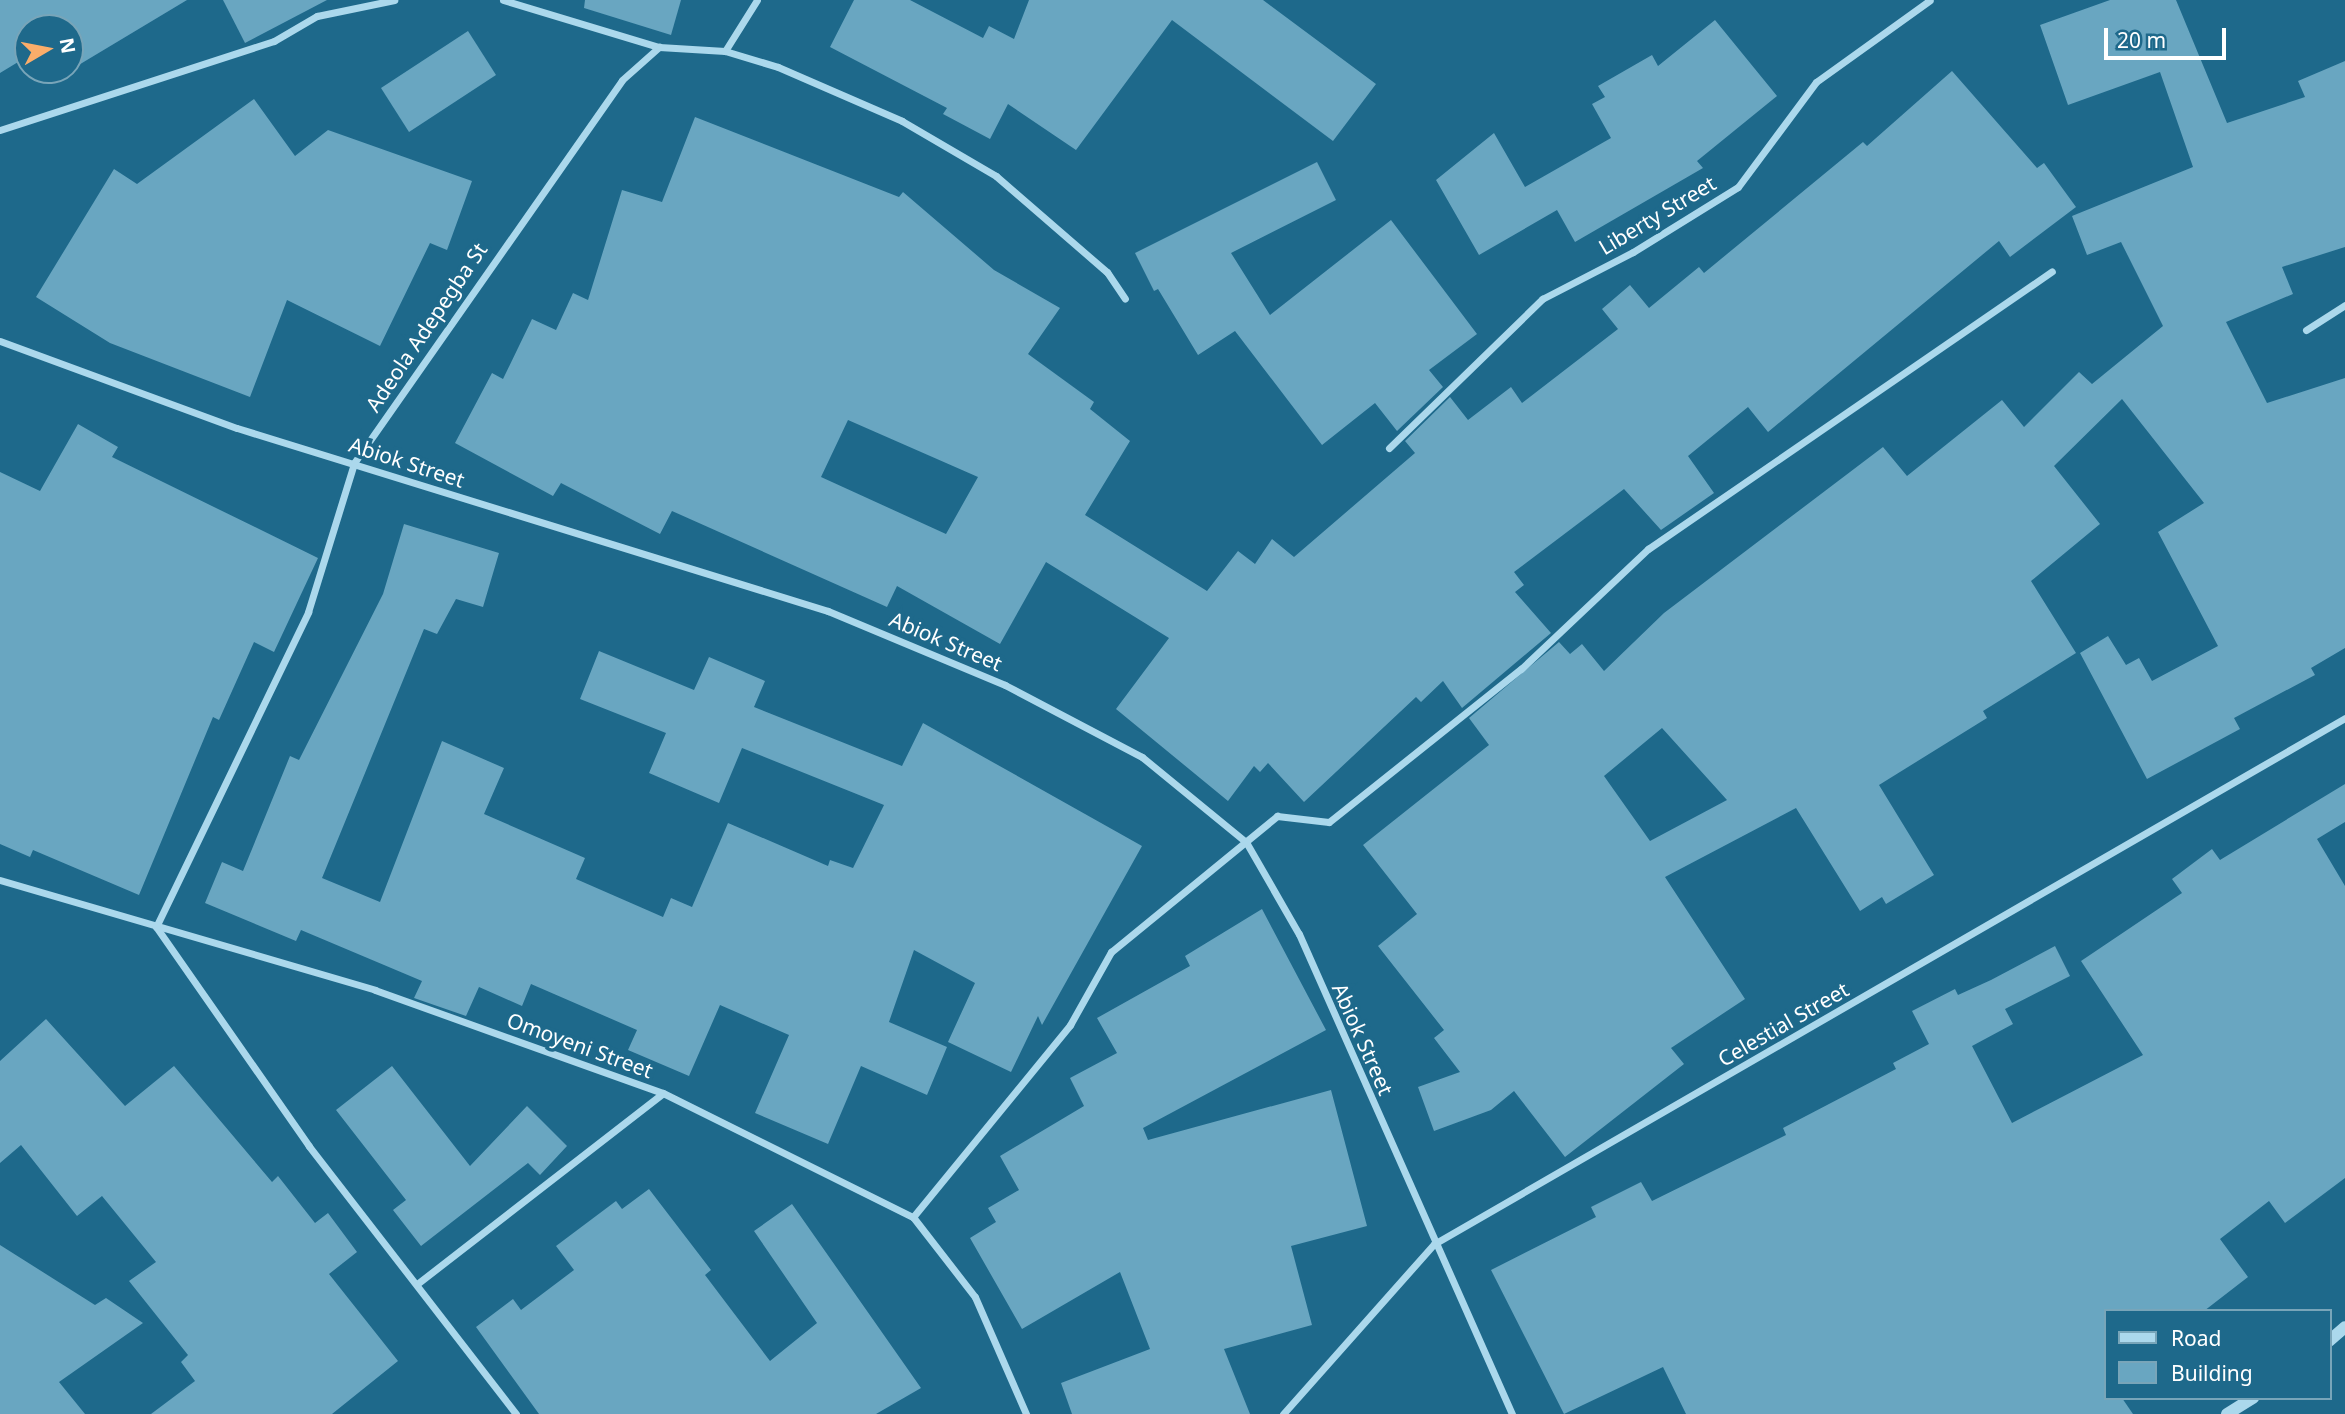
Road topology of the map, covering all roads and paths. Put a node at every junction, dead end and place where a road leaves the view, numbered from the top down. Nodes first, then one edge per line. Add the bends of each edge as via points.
1 (394, 0) edge
2 (503, 0) edge
3 (757, 0) edge
4 (1930, 0) edge
5 (659, 47) junction
6 (725, 51) junction
7 (0, 130) edge
8 (2052, 271) dead end
9 (1125, 299) dead end
10 (2345, 305) edge
11 (2306, 330) dead end
12 (0, 341) edge
13 (1389, 448) dead end
14 (354, 463) junction
15 (2345, 718) edge
16 (1247, 842) junction
17 (0, 880) edge
18 (156, 928) junction
19 (663, 1093) junction
20 (913, 1217) junction
21 (1434, 1244) junction
22 (417, 1284) junction
23 (2345, 1327) edge
24 (2331, 1339) edge
25 (2250, 1400) edge
26 (516, 1414) edge
27 (1026, 1414) edge
28 (1283, 1414) edge
29 (1512, 1414) edge
30 (2227, 1414) edge

1 - 7 street via 317,16 274,41
2 - 5 street
3 - 6 street
4 - 13 street, Liberty Street via 1816,82 1738,187 1633,252 1542,299
5 - 6 street
5 - 14 street, Adeola Adepegba St via 614,92
6 - 9 street via 902,121 986,170 1107,272
8 - 16 street via 1648,550 1521,669 1329,822 1277,816
10 - 11 street
12 - 14 street, Abiok Street via 237,428
14 - 16 street, Abiok Street via 828,611 1005,685 1142,757
14 - 18 street, Adeola Adepegba St via 308,612
15 - 21 street, Celestial Street
16 - 20 street via 1111,952 1070,1026
16 - 21 street, Abiok Street via 1298,934
17 - 18 street, Omoyeni Street
18 - 19 street, Omoyeni Street via 375,990
18 - 22 street via 309,1146
19 - 20 street, Omoyeni Street
19 - 22 street
20 - 27 street, Omoyeni Street via 975,1297
21 - 28 street, Celestial Street
21 - 29 street, Abiok Street
22 - 26 street
23 - 24 street
25 - 30 street

